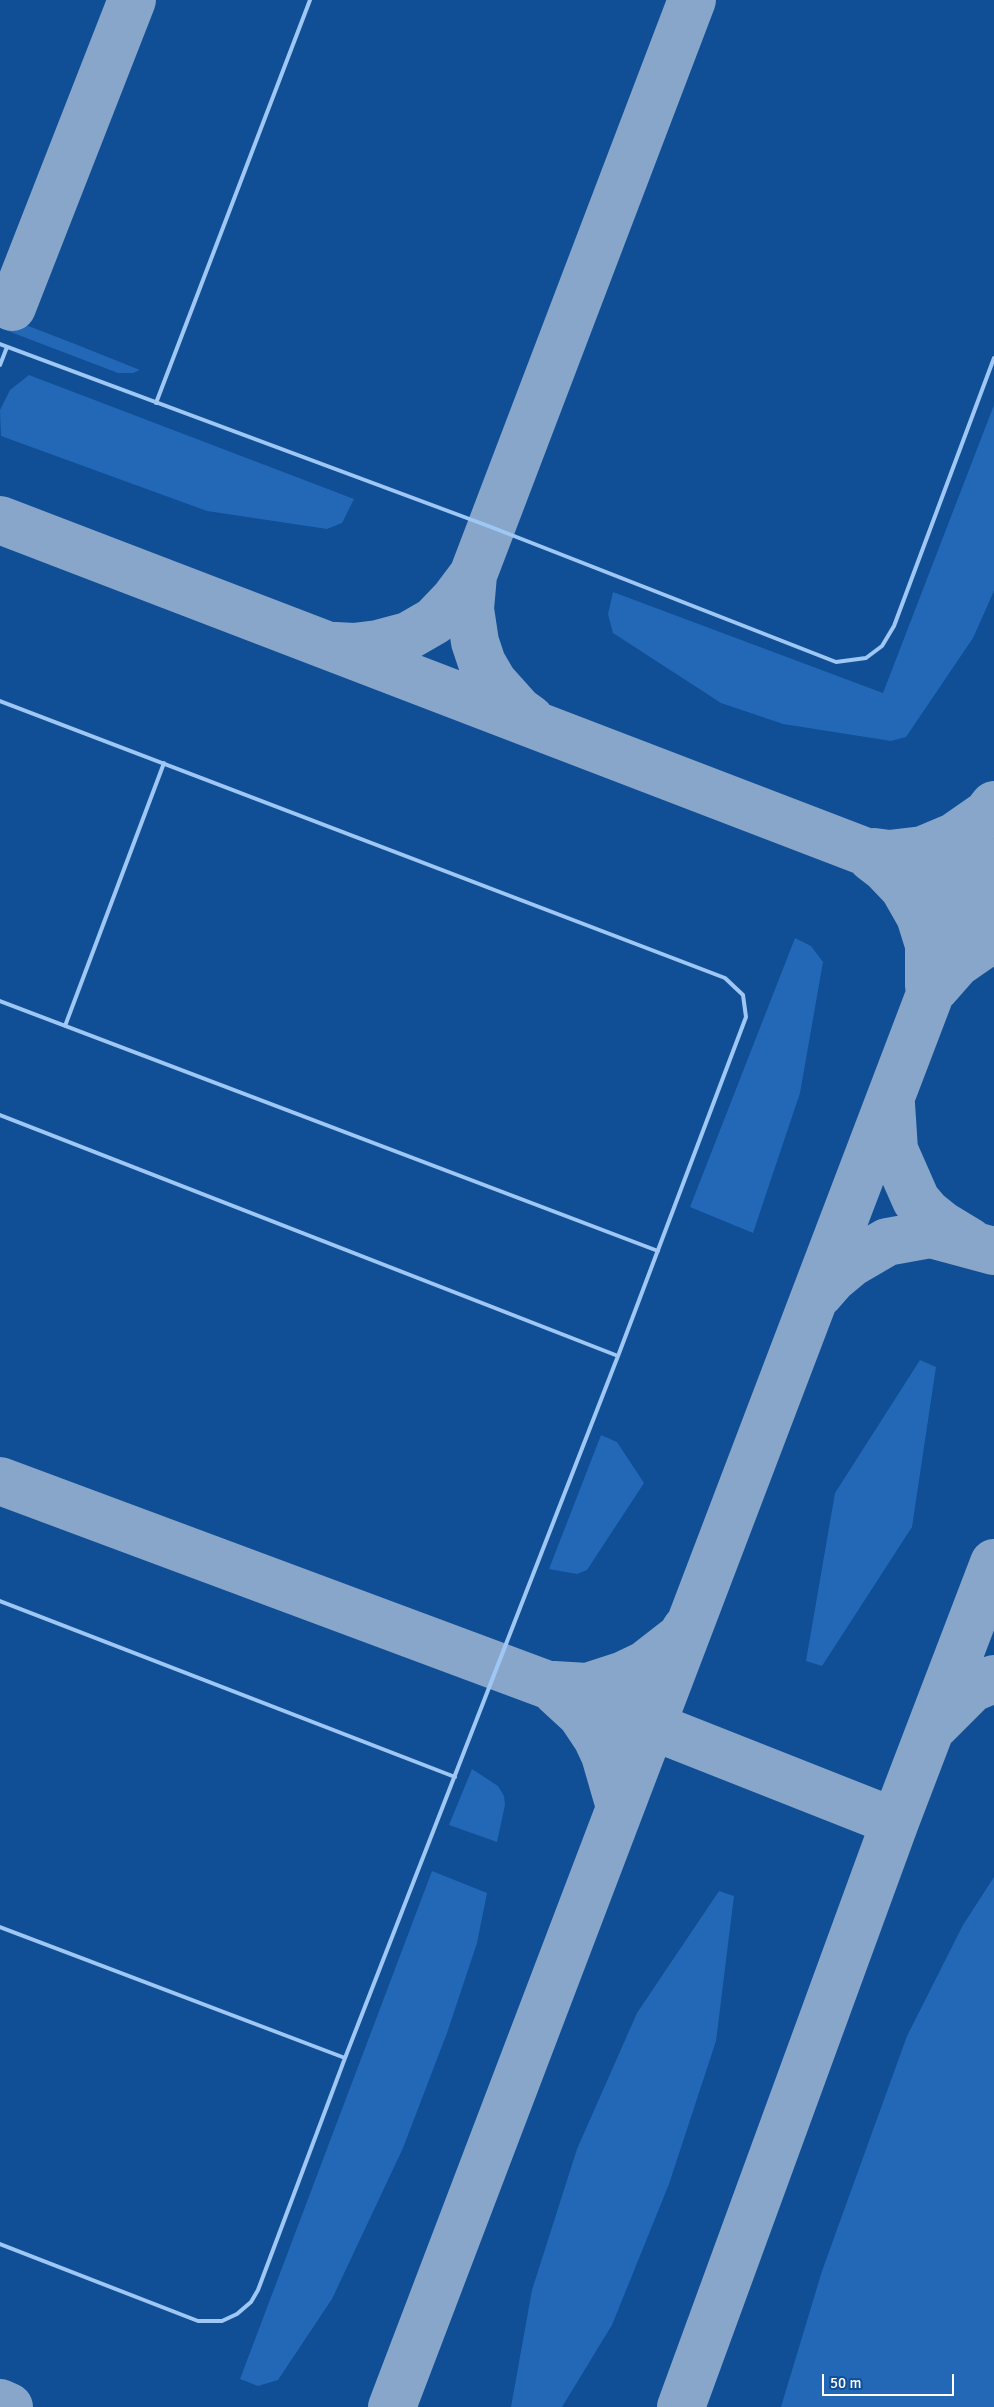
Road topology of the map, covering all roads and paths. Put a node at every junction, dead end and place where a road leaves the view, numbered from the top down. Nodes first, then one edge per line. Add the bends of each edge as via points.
1 (310, 0) edge
2 (0, 344) edge
3 (7, 347) junction
4 (994, 358) edge
5 (0, 365) edge
6 (156, 403) junction
7 (0, 701) edge
8 (164, 763) junction
9 (0, 1001) edge
10 (65, 1026) junction
11 (0, 1115) edge
12 (658, 1251) junction
13 (618, 1356) junction
14 (0, 1601) edge
15 (455, 1777) junction
16 (0, 1927) edge
17 (345, 2058) junction
18 (0, 2244) edge

1 - 6 lane
2 - 3 lane
3 - 5 lane
3 - 6 lane
4 - 6 lane via 894,626 882,646 866,658 850,662 836,662 491,527
7 - 8 lane
8 - 10 lane
8 - 12 lane via 725,978 743,995 746,1017
9 - 10 lane
10 - 12 lane
11 - 13 lane
12 - 13 lane
13 - 15 lane
14 - 15 lane
15 - 17 lane
16 - 17 lane
17 - 18 lane via 258,2290 251,2302 237,2314 222,2321 198,2321

